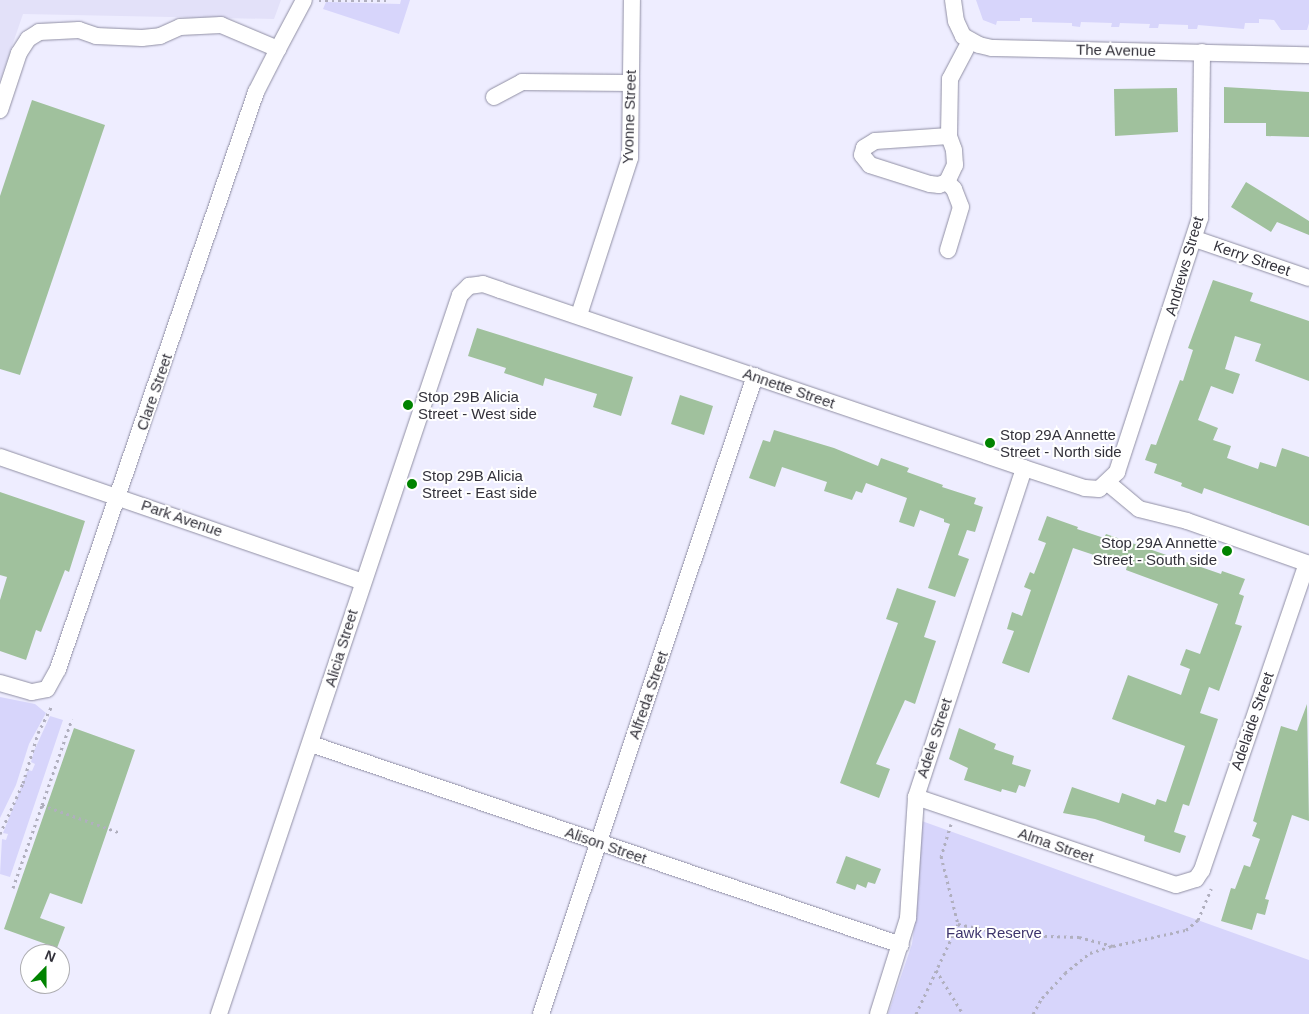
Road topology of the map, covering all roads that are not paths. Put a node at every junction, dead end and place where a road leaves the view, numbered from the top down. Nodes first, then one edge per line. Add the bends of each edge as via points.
1 (304, 0) edge
2 (632, 0) edge
3 (953, 0) edge
4 (970, 41) junction
5 (278, 49) junction
6 (1202, 52) junction
7 (1309, 55) edge
8 (631, 83) junction
9 (494, 97) dead end
10 (0, 110) edge
11 (949, 136) junction
12 (947, 182) junction
13 (1195, 239) junction
14 (948, 250) dead end
15 (1309, 278) edge
16 (469, 286) joint
17 (578, 315) junction
18 (755, 376) junction
19 (0, 457) edge
20 (1024, 468) junction
21 (1112, 478) junction
22 (118, 496) junction
23 (1308, 563) edge
24 (362, 582) junction
25 (0, 682) edge
26 (311, 744) junction
27 (916, 797) junction
28 (598, 843) junction
29 (1196, 879) joint
30 (901, 945) junction
31 (219, 1014) edge
32 (541, 1014) edge
33 (878, 1014) edge

1 - 5 street
2 - 8 street, Yvonne Street
3 - 4 street via 959,29
4 - 6 street, The Avenue via 992,48
4 - 11 street via 950,79
5 - 10 street via 221,25 180,27 160,36 142,38 96,36 79,30 47,30 28,39 19,53
5 - 22 street, Clare Street via 256,92
6 - 7 street, The Avenue
6 - 13 street, Andrews Street via 1200,218
8 - 9 street via 522,82
8 - 17 street, Yvonne Street via 630,158 625,182
11 - 12 street via 955,165
11 - 12 street via 875,141 864,148 862,155 870,165 930,184 940,186
12 - 14 street via 954,189 961,207
13 - 15 street, Kerry Street
13 - 21 street, Andrews Street
16 - 17 street, Annette Street via 482,284
16 - 24 street, Alicia Street via 454,306
17 - 18 street, Annette Street
18 - 20 street, Annette Street
18 - 28 street, Alfreda Street
19 - 22 street, Park Avenue
20 - 21 street, Annette Street via 1085,488 1099,489
20 - 27 street, Adele Street
21 - 23 street via 1139,509
22 - 24 street, Park Avenue
22 - 25 street, Clare Street via 58,669 47,689 32,692
23 - 29 street, Adelaide Street via 1202,870
24 - 26 street, Alicia Street
26 - 28 street, Alison Street
26 - 31 street, Alicia Street
27 - 29 street, Alma Street via 1176,886
27 - 30 street, Adele Street via 912,889
28 - 30 street, Alison Street
28 - 32 street, Alfreda Street
30 - 33 street, Adele Street

